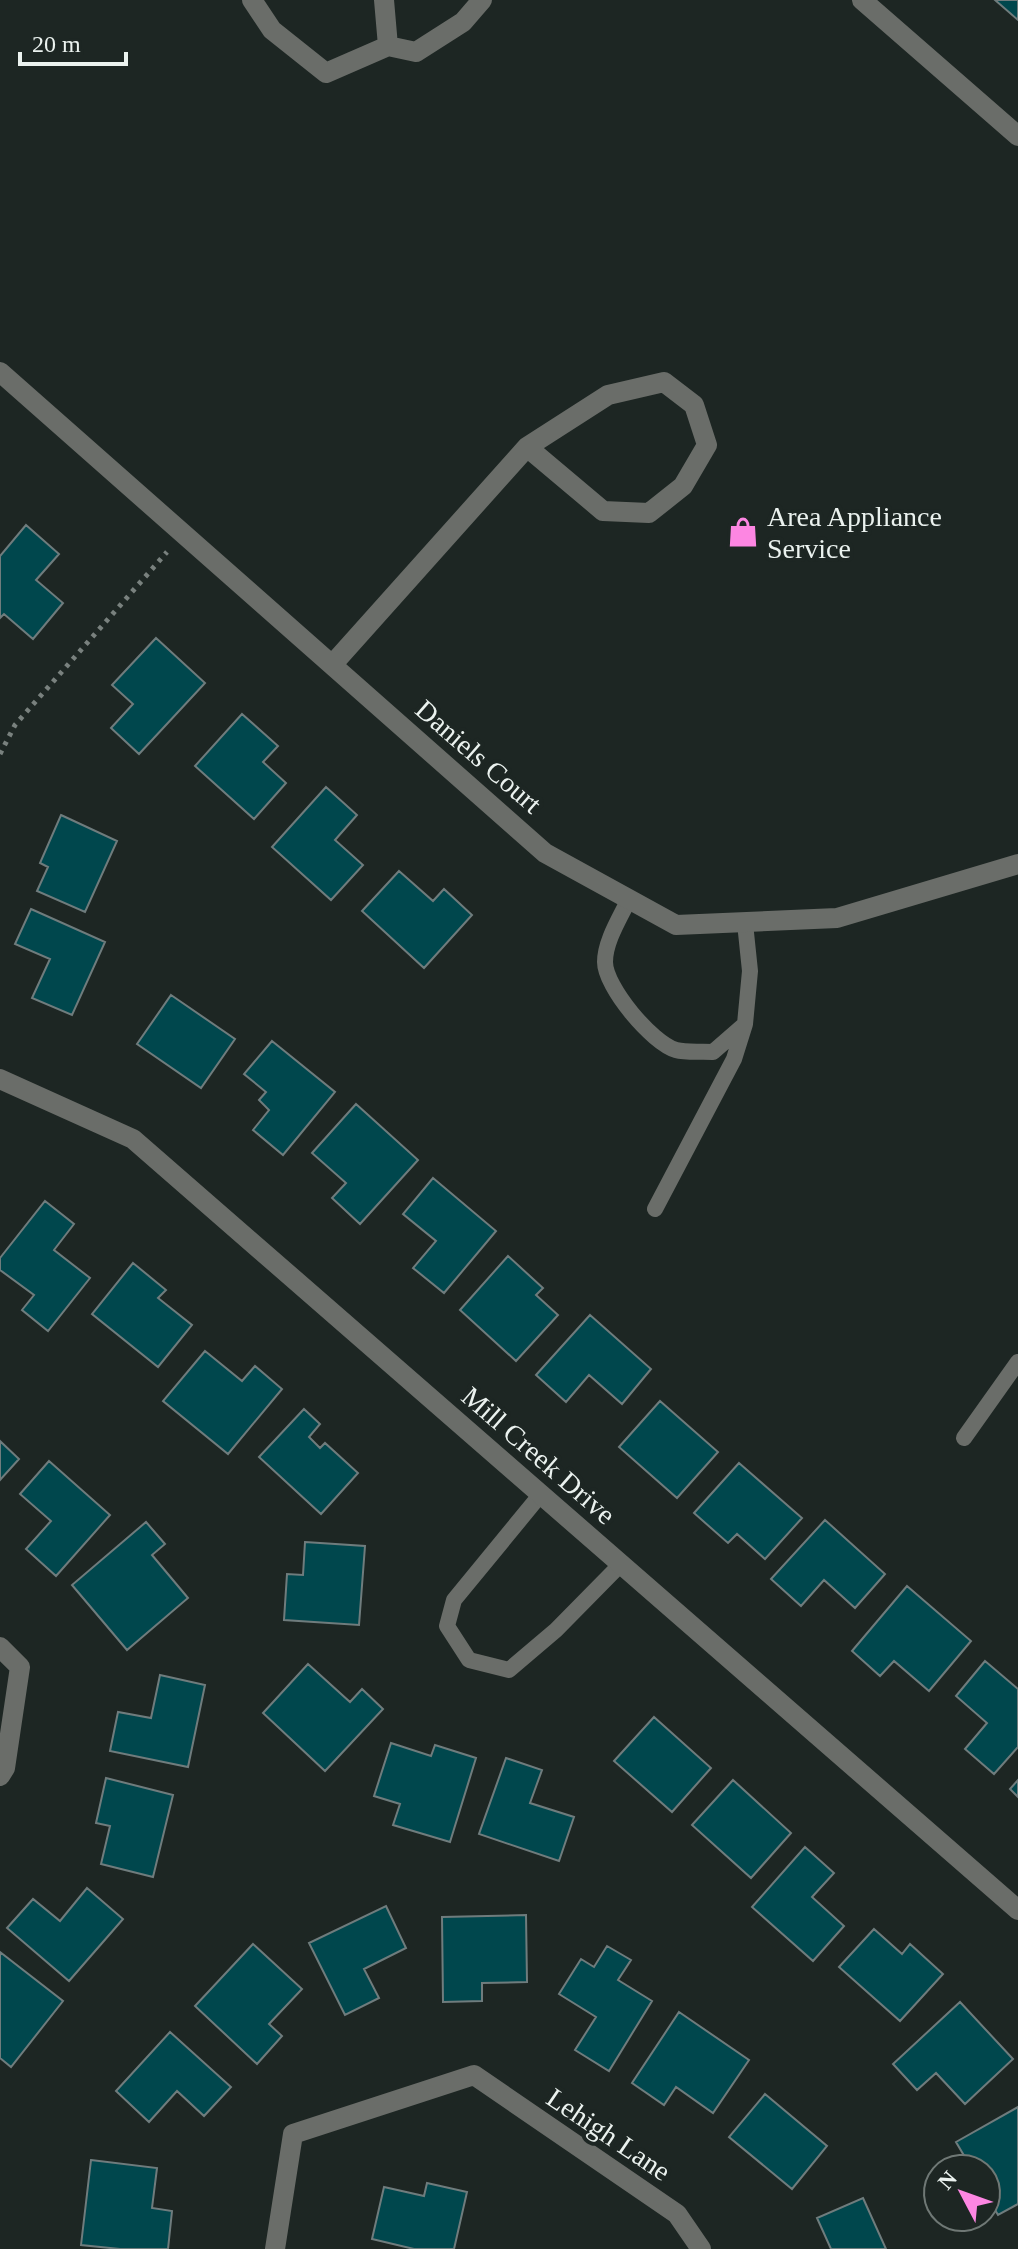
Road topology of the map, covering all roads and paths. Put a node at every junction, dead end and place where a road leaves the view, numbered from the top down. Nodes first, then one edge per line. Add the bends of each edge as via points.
1 (252, 0) edge
2 (384, 0) edge
3 (482, 0) edge
4 (862, 0) edge
5 (388, 46) junction
6 (1018, 136) edge
7 (0, 372) edge
8 (527, 447) junction
9 (184, 534) junction
10 (332, 665) junction
11 (0, 754) edge
12 (1018, 864) edge
13 (629, 899) junction
14 (745, 923) junction
15 (745, 1024) junction
16 (0, 1079) edge
17 (655, 1209) dead end
18 (1018, 1362) edge
19 (964, 1438) dead end
20 (541, 1494) junction
21 (621, 1564) junction
22 (0, 1647) edge
23 (0, 1776) edge
24 (1018, 1910) edge
25 (275, 2249) edge
26 (701, 2249) edge

1 - 5 street via 272,30 326,73
2 - 5 street
3 - 5 street via 463,22 416,52
4 - 6 street
7 - 9 street, Daniels Court
8 - 8 street via 603,511 649,513 683,486 707,445 694,405 664,382 608,395
8 - 10 street
9 - 10 street, Daniels Court
9 - 11 path via 15,725
10 - 13 street, Daniels Court via 545,853
12 - 14 street, Daniels Court via 837,918
13 - 14 street, Daniels Court via 676,925
13 - 15 lane via 608,944 606,974 638,1019 675,1050 713,1052
14 - 15 lane via 750,971
15 - 17 lane via 734,1059
16 - 20 street, Mill Creek Drive via 133,1139
18 - 19 lane
20 - 21 street, Mill Creek Drive
20 - 21 lane via 454,1600 447,1626 469,1660 509,1670
21 - 24 street, Mill Creek Drive
22 - 23 street via 20,1667
25 - 26 street, Lehigh Lane via 293,2134 474,2075 677,2214

